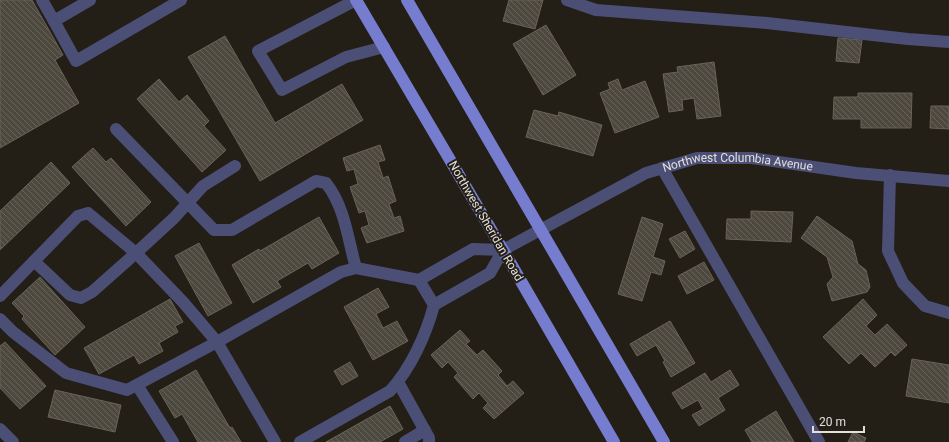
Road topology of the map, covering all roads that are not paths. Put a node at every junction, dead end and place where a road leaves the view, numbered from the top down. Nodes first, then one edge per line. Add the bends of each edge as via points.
1 (42, 0) edge
2 (90, 0) edge
3 (181, 0) edge
4 (356, 0) edge
5 (407, 0) edge
6 (567, 0) edge
7 (54, 21) junction
8 (949, 42) edge
9 (384, 47) junction
10 (116, 129) dead end
11 (235, 166) dead end
12 (662, 168) junction
13 (890, 175) junction
14 (949, 181) edge
15 (187, 203) junction
16 (541, 230) junction
17 (503, 250) junction
18 (136, 253) junction
19 (34, 261) junction
20 (356, 268) junction
21 (419, 280) junction
22 (0, 296) edge
23 (434, 305) junction
24 (949, 313) edge
25 (0, 319) edge
26 (217, 342) junction
27 (398, 382) junction
28 (137, 385) junction
29 (0, 429) edge
30 (430, 438) edge
31 (13, 442) edge
32 (172, 442) edge
33 (276, 442) edge
34 (300, 442) edge
35 (405, 442) edge
36 (614, 442) edge
37 (664, 442) edge
38 (819, 442) edge

1 - 7 street
2 - 7 street
3 - 7 street via 76,61
4 - 9 main road, Northwest Sheridan Road
4 - 9 street via 258,51 282,90 346,57
5 - 16 main road
6 - 8 street via 596,10 767,23
9 - 17 main road, Northwest Sheridan Road
10 - 15 street
11 - 15 street via 203,186
12 - 13 street, Northwest Columbia Avenue via 697,158 752,158
12 - 16 street, Northwest Columbia Avenue via 646,173
12 - 38 street
13 - 14 street, Northwest Columbia Avenue
13 - 24 street via 888,251 903,283 925,306
15 - 18 street
15 - 20 street via 214,230 232,230 316,181 326,183 335,194
16 - 17 street, Northwest Columbia Avenue
16 - 37 main road
17 - 21 street via 473,250
17 - 23 street via 490,273
17 - 36 main road, Northwest Sheridan Road
18 - 19 street via 92,292 81,298 70,295
18 - 19 street via 88,213 78,216
18 - 26 street
19 - 22 street
20 - 21 street
20 - 26 street via 341,272
21 - 23 street
23 - 27 street via 417,351
25 - 28 street via 66,373 127,390
26 - 28 street
26 - 33 street
27 - 30 street
27 - 34 street via 390,391
28 - 32 street
29 - 31 street
30 - 35 street

